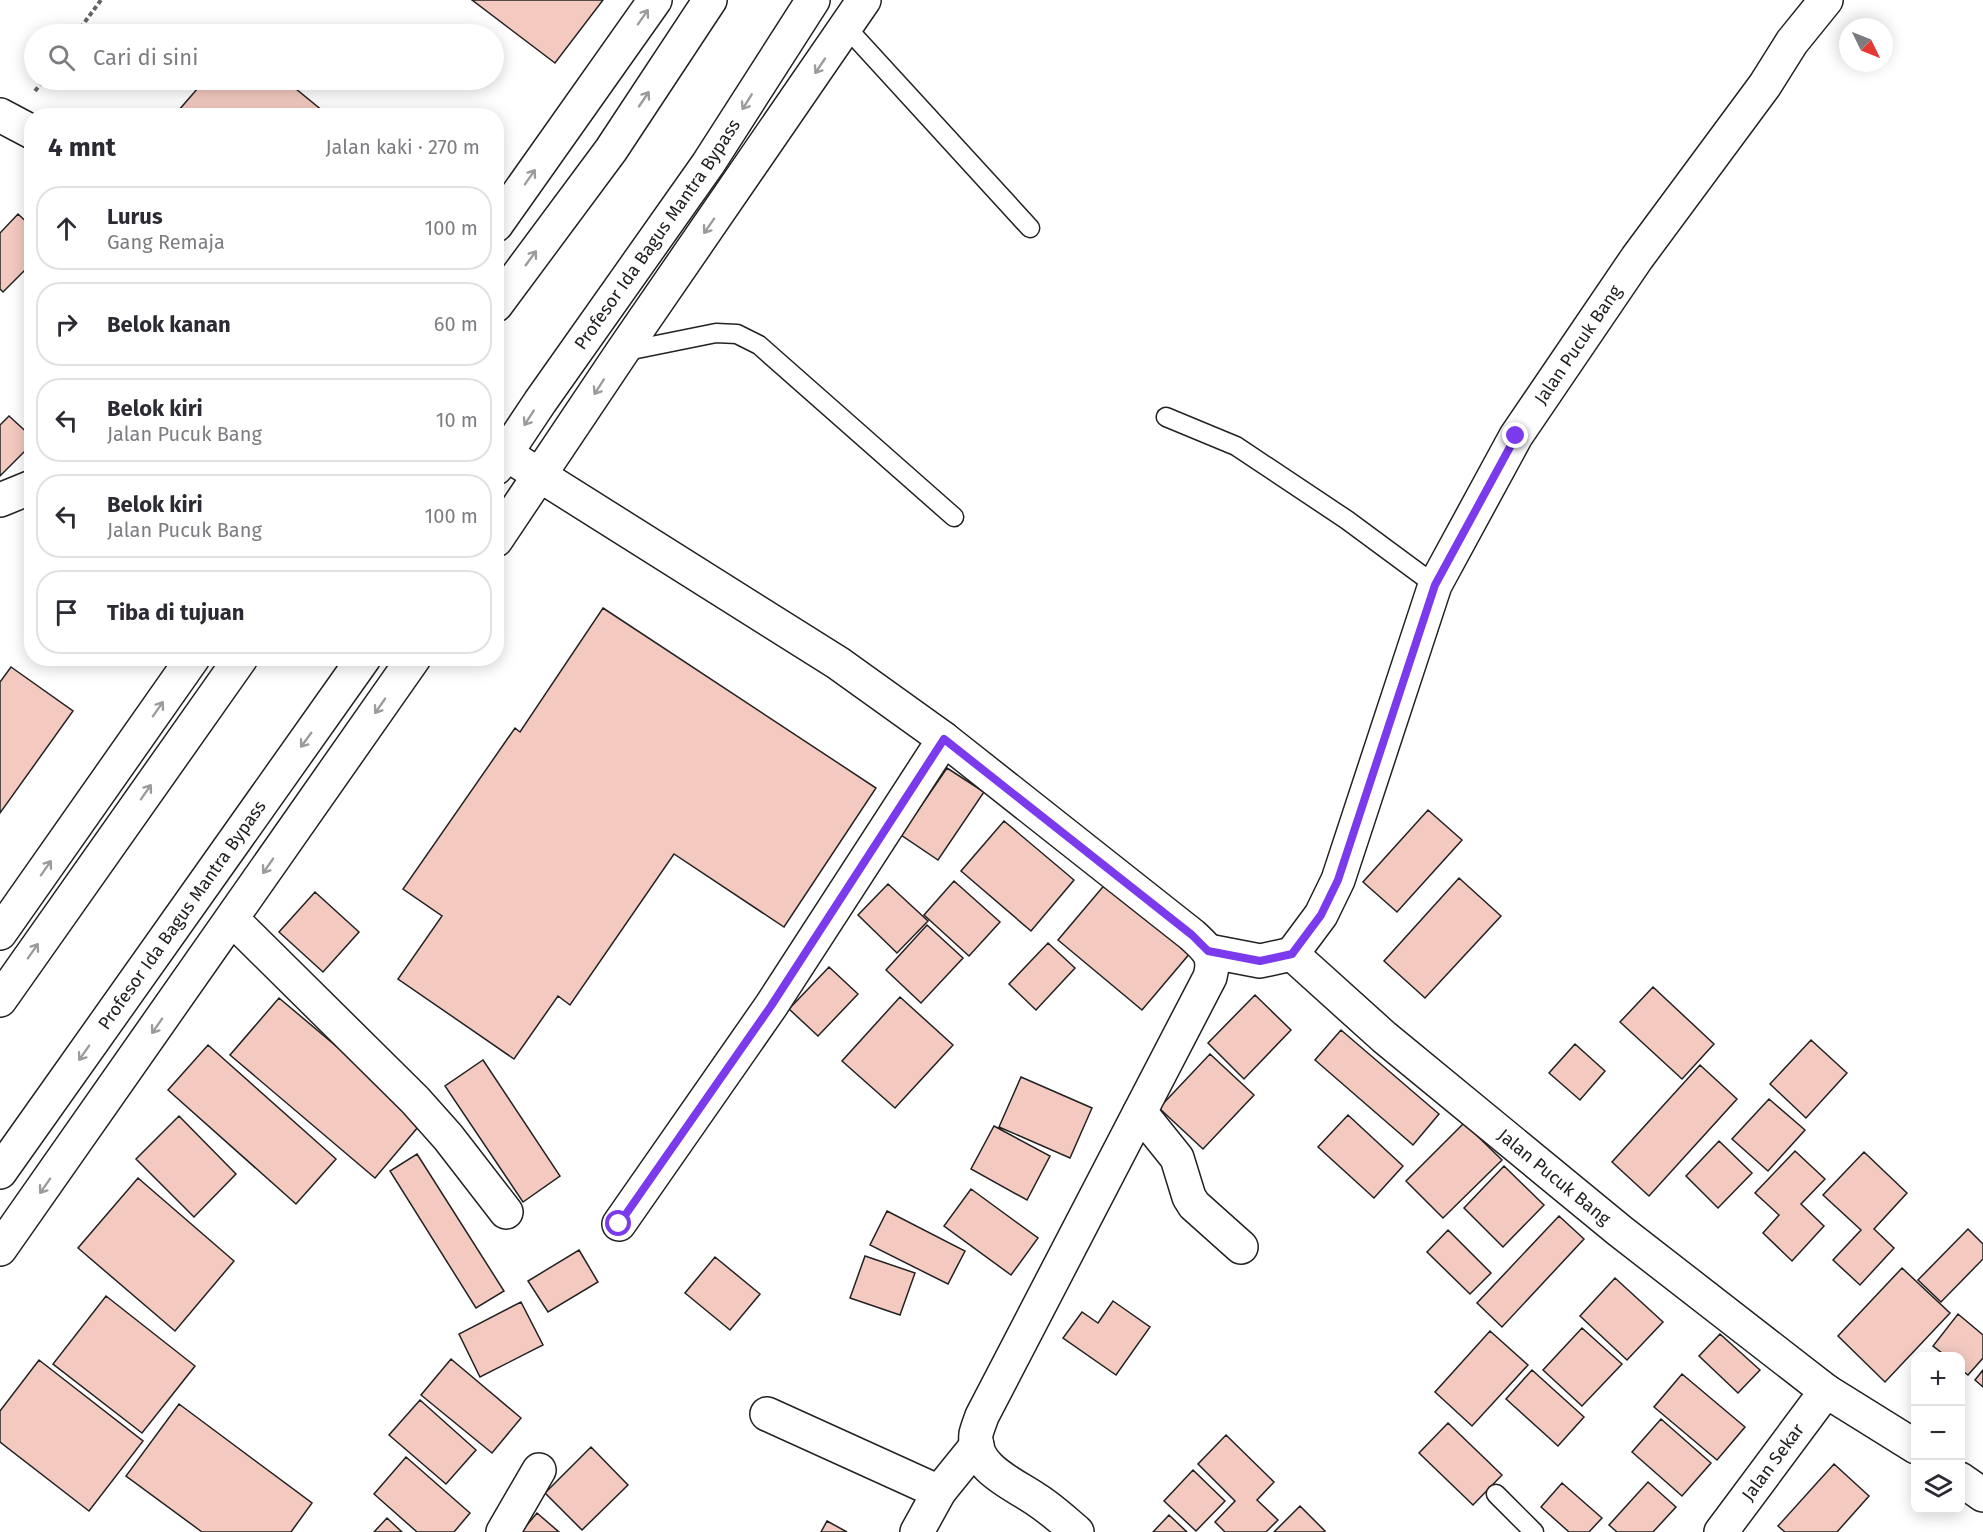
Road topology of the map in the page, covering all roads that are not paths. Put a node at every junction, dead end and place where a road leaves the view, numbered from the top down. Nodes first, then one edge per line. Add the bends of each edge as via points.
1 (655, 0) edge
2 (711, 0) edge
3 (813, 0) edge
4 (864, 0) edge
5 (1826, 0) edge
6 (846, 27) junction
7 (0, 116) edge
8 (24, 128) edge
9 (504, 214) edge
10 (1030, 228) dead end
11 (504, 294) edge
12 (622, 352) junction
13 (1166, 417) dead end
14 (504, 451) edge
15 (504, 458) edge
16 (541, 476) junction
17 (24, 490) edge
18 (0, 500) edge
19 (954, 517) dead end
20 (504, 529) edge
21 (1435, 585) junction
22 (187, 666) edge
23 (235, 666) edge
24 (358, 666) edge
25 (408, 666) edge
26 (944, 739) junction
27 (232, 919) junction
28 (0, 933) edge
29 (1208, 951) junction
30 (1292, 954) junction
31 (0, 1000) edge
32 (1140, 1112) junction
33 (0, 1172) edge
34 (506, 1212) dead end
35 (619, 1224) dead end
36 (1241, 1247) dead end
37 (0, 1249) edge
38 (1826, 1391) junction
39 (767, 1414) dead end
40 (1911, 1444) edge
41 (977, 1445) junction
42 (539, 1470) dead end
43 (1965, 1482) edge
44 (939, 1491) junction
45 (1496, 1494) dead end
46 (1983, 1495) edge
47 (503, 1532) edge
48 (917, 1532) edge
49 (1077, 1532) edge
50 (1534, 1532) edge
51 (1721, 1532) edge

9 -> 1 main road
11 -> 2 main road via 611,150
3 -> 14 main road, Profesor Ida Bagus Mantra Bypass via 708,164
4 - 6 main road
5 - 21 main road, Jalan Pucuk Bang via 1637,258 1516,436
6 - 10 lane
6 -> 12 main road
7 - 8 main road
12 -> 16 main road
12 - 19 lane via 716,333 737,334 759,345
13 - 21 lane via 1236,446
15 - 16 main road
16 - 20 main road
16 - 26 main road via 838,663
17 - 18 main road
21 - 30 main road, Jalan Pucuk Bang via 1338,880 1321,915
28 -> 22 main road
31 -> 23 main road
24 -> 33 main road, Profesor Ida Bagus Mantra Bypass
25 -> 27 main road
26 - 29 main road via 1183,927
26 - 35 main road via 771,1006
27 - 34 main road via 415,1100
27 -> 37 main road
29 - 30 main road via 1260,961
29 - 32 main road via 1212,960 1210,978
30 - 38 main road, Jalan Pucuk Bang via 1384,1037 1611,1223
32 - 36 main road via 1174,1152 1194,1205
32 - 41 main road via 982,1416
38 - 40 main road, Jalan Pucuk Bang
38 - 51 main road, Jalan Sekar
39 - 44 main road
41 - 44 main road
41 - 49 main road via 992,1471 1038,1500
42 - 47 main road
43 - 46 main road
44 - 48 main road
45 - 50 lane

